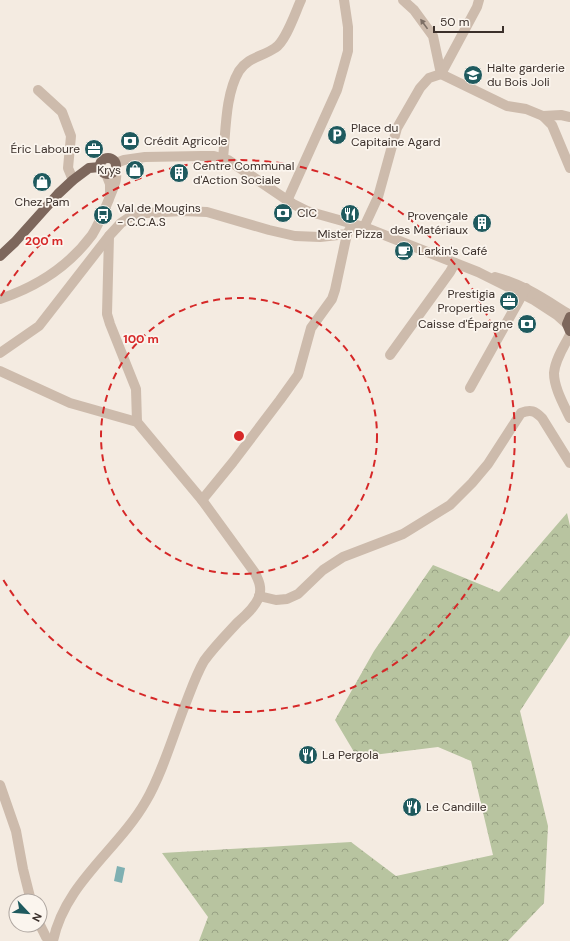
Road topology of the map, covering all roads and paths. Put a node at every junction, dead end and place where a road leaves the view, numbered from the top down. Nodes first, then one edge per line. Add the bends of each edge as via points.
1 (301, 0) edge
2 (344, 0) edge
3 (403, 0) edge
4 (479, 0) edge
5 (441, 74) junction
6 (38, 90) dead end
7 (543, 116) junction
8 (570, 117) edge
9 (223, 158) junction
10 (109, 168) junction
11 (570, 168) edge
12 (73, 180) junction
13 (287, 201) junction
14 (352, 224) junction
15 (364, 228) junction
16 (347, 234) junction
17 (109, 236) junction
18 (0, 256) edge
19 (454, 263) junction
20 (524, 291) junction
21 (0, 299) edge
22 (569, 322) edge
23 (570, 335) edge
24 (0, 353) edge
25 (390, 355) dead end
26 (0, 371) edge
27 (470, 388) dead end
28 (570, 418) edge
29 (138, 422) junction
30 (570, 463) edge
31 (202, 500) junction
32 (259, 596) junction
33 (0, 785) edge
34 (29, 893) edge
35 (44, 933) edge
36 (50, 941) edge
37 (53, 941) edge

1 - 9 street via 288,31 275,48 247,62 239,72 228,101
2 - 13 street via 348,51 343,69
5 -> 3 street via 433,36 414,10
4 - 5 street
5 - 7 street via 507,106 526,108
5 - 15 street via 430,78 420,88 397,128 378,197
6 - 12 street via 62,112 67,124 71,136 68,168
7 - 8 street
7 - 11 street via 552,126
9 - 10 street via 145,157
9 - 13 street
10 - 12 main road via 89,168
10 - 21 street via 110,195 92,235 51,275
12 - 18 main road
13 - 14 street via 307,211
14 - 15 street
14 - 16 street
15 - 19 street
16 - 17 street via 295,236 208,212 182,211 146,212 133,216 121,223
16 - 31 street via 332,299 311,328 298,375
17 - 24 street via 39,326
17 - 29 street via 107,314 136,389
19 - 20 street
19 - 25 street
20 - 22 street
20 - 27 street
23 - 28 street via 554,373 556,387
26 - 29 street via 70,403
29 - 31 street
30 - 32 street via 542,418 536,411 528,410 521,413 488,464 450,505 403,534 343,557 323,570 298,594 276,600
31 - 32 street via 256,573 260,583
32 - 37 street via 254,606 217,644 204,662 146,801 131,824 86,876 63,910
33 - 34 street via 16,831
35 - 36 street

